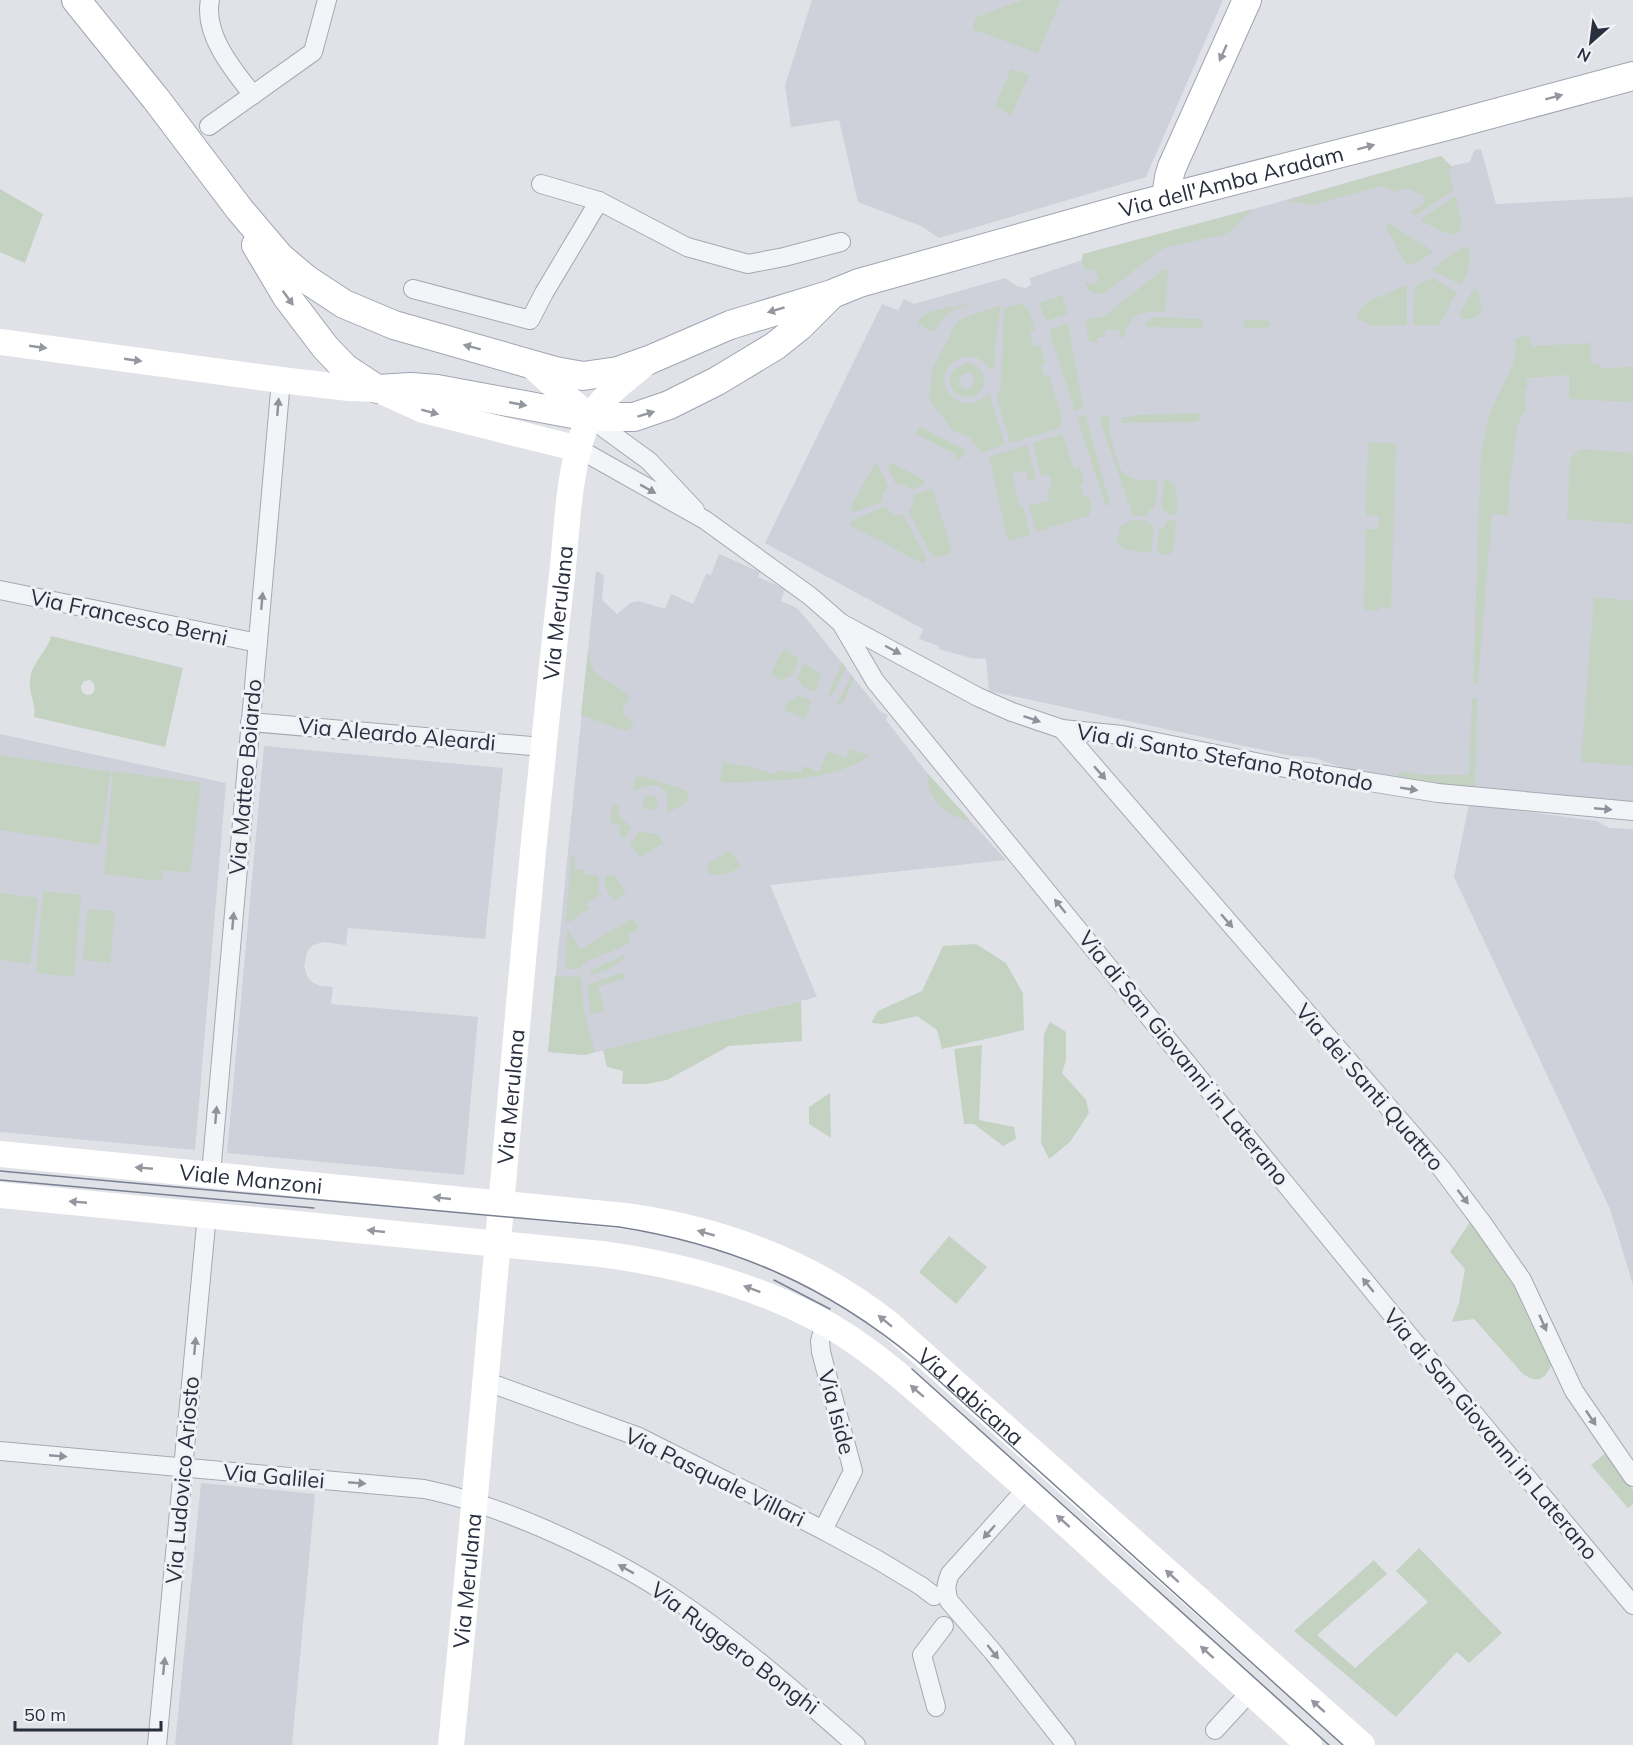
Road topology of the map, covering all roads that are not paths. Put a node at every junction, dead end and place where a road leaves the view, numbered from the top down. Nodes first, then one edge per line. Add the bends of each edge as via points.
1 (76, 0) edge
2 (210, 0) edge
3 (327, 0) edge
4 (1247, 0) edge
5 (1633, 76) edge
6 (253, 95) junction
7 (209, 126) dead end
8 (541, 184) dead end
9 (1167, 198) junction
10 (599, 201) junction
11 (240, 210) junction
12 (841, 242) dead end
13 (413, 289) dead end
14 (832, 294) junction
15 (0, 342) edge
16 (649, 360) junction
17 (529, 363) junction
18 (281, 380) junction
19 (377, 389) junction
20 (589, 417) junction
21 (579, 449) junction
22 (712, 525) junction
23 (0, 590) edge
24 (841, 623) junction
25 (258, 644) junction
26 (250, 722) junction
27 (1062, 729) junction
28 (543, 747) junction
29 (1633, 811) edge
30 (0, 1154) edge
31 (211, 1174) junction
32 (0, 1195) edge
33 (500, 1204) junction
34 (207, 1214) junction
35 (497, 1244) junction
36 (825, 1323) junction
37 (485, 1381) junction
38 (0, 1451) edge
39 (183, 1468) junction
40 (1633, 1477) edge
41 (1027, 1488) junction
42 (476, 1503) junction
43 (823, 1530) junction
44 (934, 1596) dead end
45 (1633, 1605) edge
46 (944, 1626) dead end
47 (1250, 1692) junction
48 (936, 1707) dead end
49 (1215, 1730) dead end
50 (157, 1745) edge
51 (451, 1745) edge
52 (856, 1745) edge
53 (1066, 1745) edge
54 (1309, 1745) edge
55 (1362, 1745) edge

1 - 11 main road
2 - 6 street via 211,28 236,74
3 - 6 street via 313,52
4 -> 9 main road via 1172,166
9 -> 5 main road, Via dell'Amba Aradam
6 - 7 street
8 - 10 street
9 - 14 main road, Via dell'Amba Aradam via 884,275
10 - 12 street via 687,247 748,264
10 - 13 street via 530,320
17 -> 11 main road, Via dell'Amba Aradam via 394,325 344,304 290,266
11 -> 19 main road via 275,279 312,331 345,368
14 -> 16 main road, Via dell'Amba Aradam via 730,326
20 -> 14 main road via 634,417 652,412 717,381 776,346
15 -> 18 main road
16 - 17 main road, Via dell'Amba Aradam via 591,375 566,374
16 - 20 main road
17 - 20 main road
18 - 19 main road
25 -> 18 street, Via Matteo Boiardo
19 -> 20 main road via 437,389
19 -> 21 main road via 423,410
20 - 21 main road, Via Merulana
20 - 22 street via 649,461
21 -> 22 street
21 - 28 main road, Via Merulana
22 - 24 street, Via di San Giovanni in Laterano
23 - 25 street, Via Francesco Berni
24 -> 27 street, Via di Santo Stefano Rotondo via 978,696
45 -> 24 street, Via di San Giovanni in Laterano via 888,698
25 - 26 street, Via Matteo Boiardo
26 - 28 street, Via Aleardo Aleardi
31 -> 26 street, Via Matteo Boiardo
27 -> 29 street, Via di Santo Stefano Rotondo via 1122,735 1438,794
27 -> 40 street, Via dei Santi Quattro via 1441,1168 1522,1280 1574,1391
28 - 33 main road, Via Merulana
31 -> 30 main road, Viale Manzoni
33 -> 31 main road, Viale Manzoni
34 -> 32 main road, Viale Manzoni
33 - 35 main road, Via Merulana
55 -> 33 main road, Via Labicana via 930,1359 846,1292 777,1257 689,1228 625,1216
35 -> 34 main road, Viale Manzoni
39 -> 34 street, Via Ludovico Ariosto
36 -> 35 main road, Via Labicana via 768,1295 690,1270 601,1254
35 - 37 main road, Via Merulana
41 -> 36 main road, Via Labicana via 889,1367
36 - 43 street, Via Iside via 821,1352 853,1471
37 - 42 main road, Via Merulana
37 - 43 street, Via Pasquale Villari via 639,1437
38 -> 39 street, Via Galilei
39 -> 42 street, Via Galilei via 424,1489
50 -> 39 street, Via Ludovico Ariosto
47 -> 41 main road, Via Labicana
41 -> 53 street via 950,1575 946,1591 954,1608
42 - 51 main road, Via Merulana
52 -> 42 street, Via Ruggero Bonghi via 750,1654 672,1597 590,1550
43 - 44 street, Via Pasquale Villari
46 - 48 street via 922,1655
47 - 49 street
47 - 54 main road, Via Labicana

